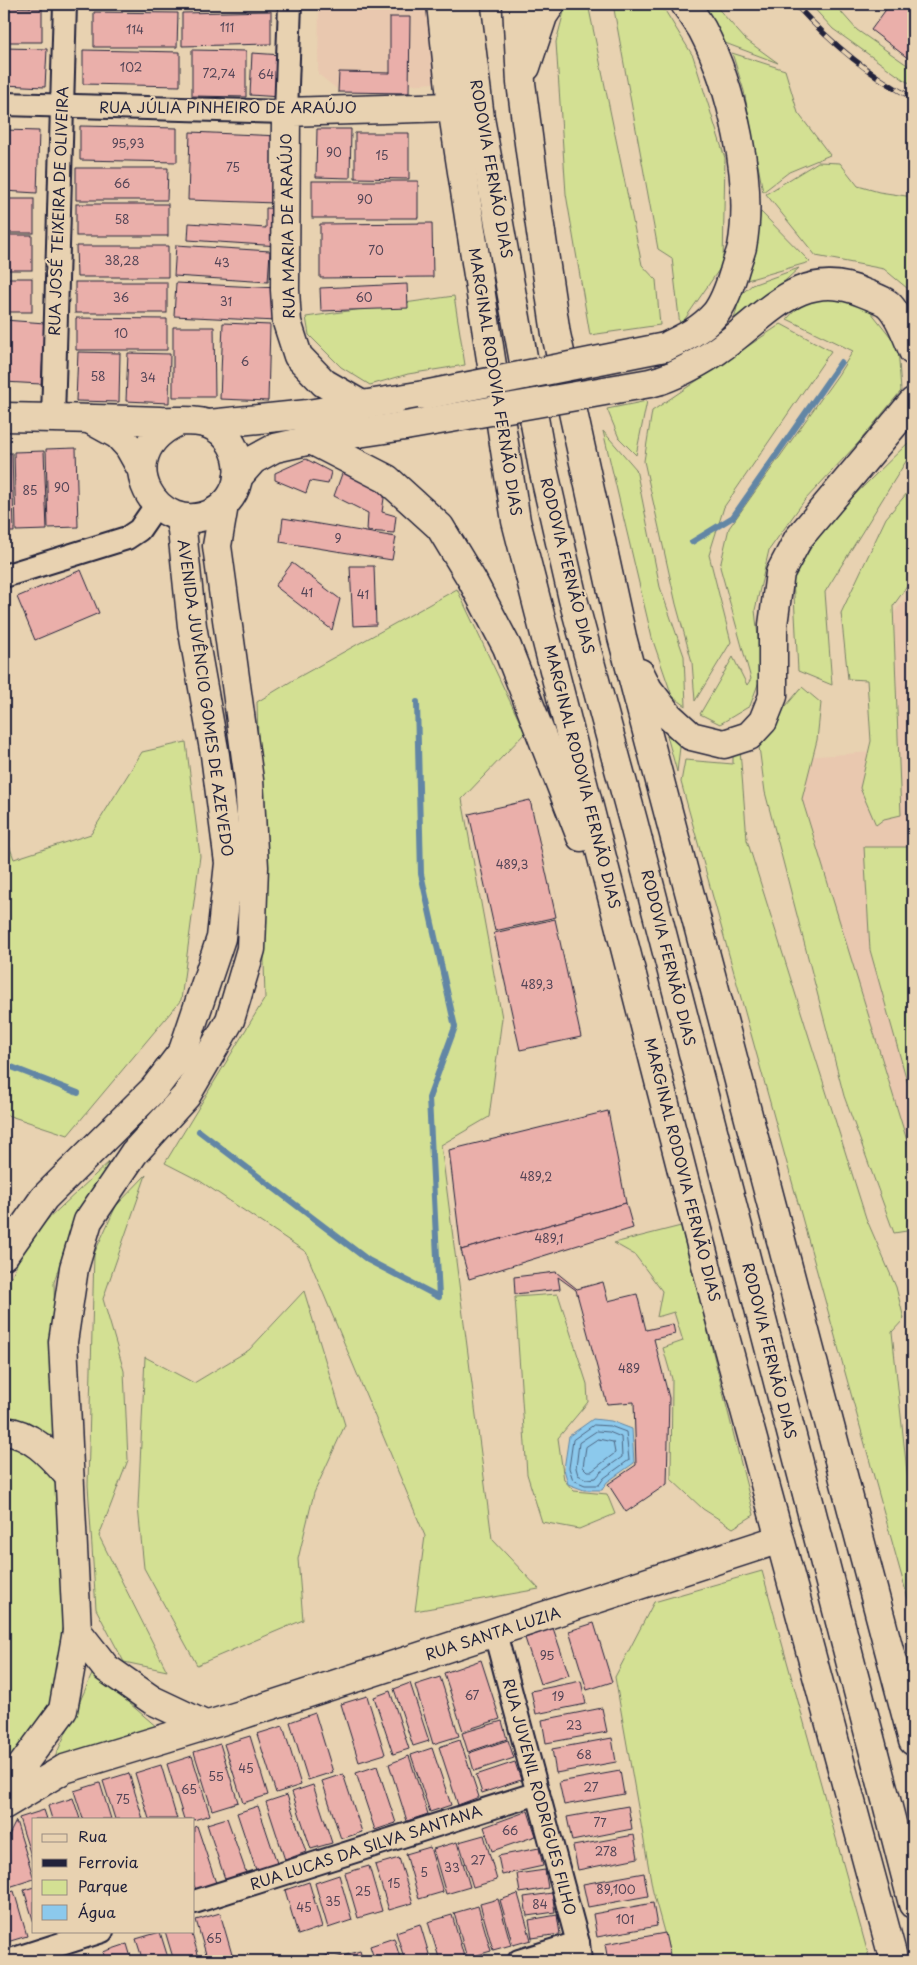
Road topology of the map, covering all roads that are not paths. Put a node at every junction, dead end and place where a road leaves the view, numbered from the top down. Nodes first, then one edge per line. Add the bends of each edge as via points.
1 (65, 4) edge
2 (290, 4) edge
3 (441, 4) edge
4 (466, 4) edge
5 (517, 4) edge
6 (551, 4) edge
7 (685, 4) edge
8 (521, 83) junction
9 (4, 104) edge
10 (62, 107) junction
11 (452, 107) junction
12 (286, 112) junction
13 (913, 351) edge
14 (913, 402) edge
15 (362, 405) junction
16 (4, 417) edge
17 (53, 418) junction
18 (88, 418) junction
19 (178, 422) junction
20 (209, 424) junction
21 (311, 440) junction
22 (142, 470) junction
23 (238, 477) junction
24 (224, 505) junction
25 (168, 510) junction
26 (4, 576) edge
27 (622, 637) junction
28 (629, 964) junction
29 (4, 1255) edge
30 (4, 1431) edge
31 (69, 1476) junction
32 (780, 1539) junction
33 (870, 1577) junction
34 (77, 1631) junction
35 (496, 1633) junction
36 (913, 1672) edge
37 (205, 1725) junction
38 (913, 1741) edge
39 (4, 1790) edge
40 (538, 1793) junction
41 (4, 1805) edge
42 (195, 1902) edge
43 (913, 1904) edge
44 (99, 1932) edge
45 (579, 1952) edge
46 (8, 1961) edge
47 (520, 1961) edge
48 (894, 1961) edge

1 - 10 street, RUA JOSÉ TEIXEIRA DE OLIVEIRA
2 - 12 street, RUA MARIA DE ARAÚJO
3 - 11 main road, MARGINAL RODOVIA FERNÃO DIAS
4 - 43 main road, RODOVIA FERNÃO DIAS via 480,118 543,468 573,600
5 - 8 main road
6 - 8 main road via 543,16
7 - 15 main road, bridge via 702,29 718,65 740,148 744,187 742,247 716,313 698,331 665,347
8 - 27 main road via 556,334
9 - 10 street, RUA JÚLIA PINHEIRO DE ARAÚJO
10 - 12 street, RUA JÚLIA PINHEIRO DE ARAÚJO
10 - 17 street, RUA JOSÉ TEIXEIRA DE OLIVEIRA
11 - 12 main road, RUA JÚLIA PINHEIRO DE ARAÚJO
11 - 28 main road, MARGINAL RODOVIA FERNÃO DIAS via 516,521
12 - 15 main road, RUA MARIA DE ARAÚJO via 287,322 298,356 324,383
13 - 21 main road, bridge via 888,304 854,289 825,285 792,293 770,307 717,352 660,380
14 - 27 main road via 798,539 780,573 773,625 773,696 763,721 749,736 724,744 691,736 669,716 648,689
15 - 20 main road
16 - 17 main road
17 - 18 main road
18 - 19 main road
18 - 22 main road via 118,435
19 - 20 main road
19 - 22 main road via 163,429 152,440 144,454
20 - 23 main road via 223,433 233,446 238,461
21 - 23 main road via 275,448 253,460
21 - 28 main road via 387,479 440,527 507,647
22 - 25 main road via 145,486
23 - 24 main road via 234,492
24 - 25 main road via 203,517
24 - 31 main road, AVENIDA JUVÊNCIO GOMES DE AZEVEDO via 217,546 249,780 254,867 251,949 230,1020 186,1096 134,1153 88,1221 74,1268 62,1342
25 - 26 street via 127,538
25 - 29 main road, AVENIDA JUVÊNCIO GOMES DE AZEVEDO via 182,530 192,626 215,756 229,863 221,938 183,1050 154,1089 44,1198
27 - 33 main road
28 - 32 main road, MARGINAL RODOVIA FERNÃO DIAS
30 - 31 main road via 28,1438 49,1454
31 - 34 main road, AVENIDA JUVÊNCIO GOMES DE AZEVEDO
32 - 35 main road, RUA SANTA LUZIA
32 - 48 main road, MARGINAL RODOVIA FERNÃO DIAS
33 - 36 main road
33 - 38 main road
34 - 37 main road via 106,1668 152,1700
34 - 39 main road, AVENIDA JUVÊNCIO GOMES DE AZEVEDO via 63,1710
35 - 37 main road, RUA SANTA LUZIA
35 - 40 street, RUA JUVENIL RODRIGUES FILHO
37 - 41 main road, RUA SANTA LUZIA via 64,1769
40 - 42 street, RUA LUCAS DA SILVA SANTANA
40 - 45 street, RUA JUVENIL RODRIGUES FILHO
44 - 46 street
45 - 47 street

